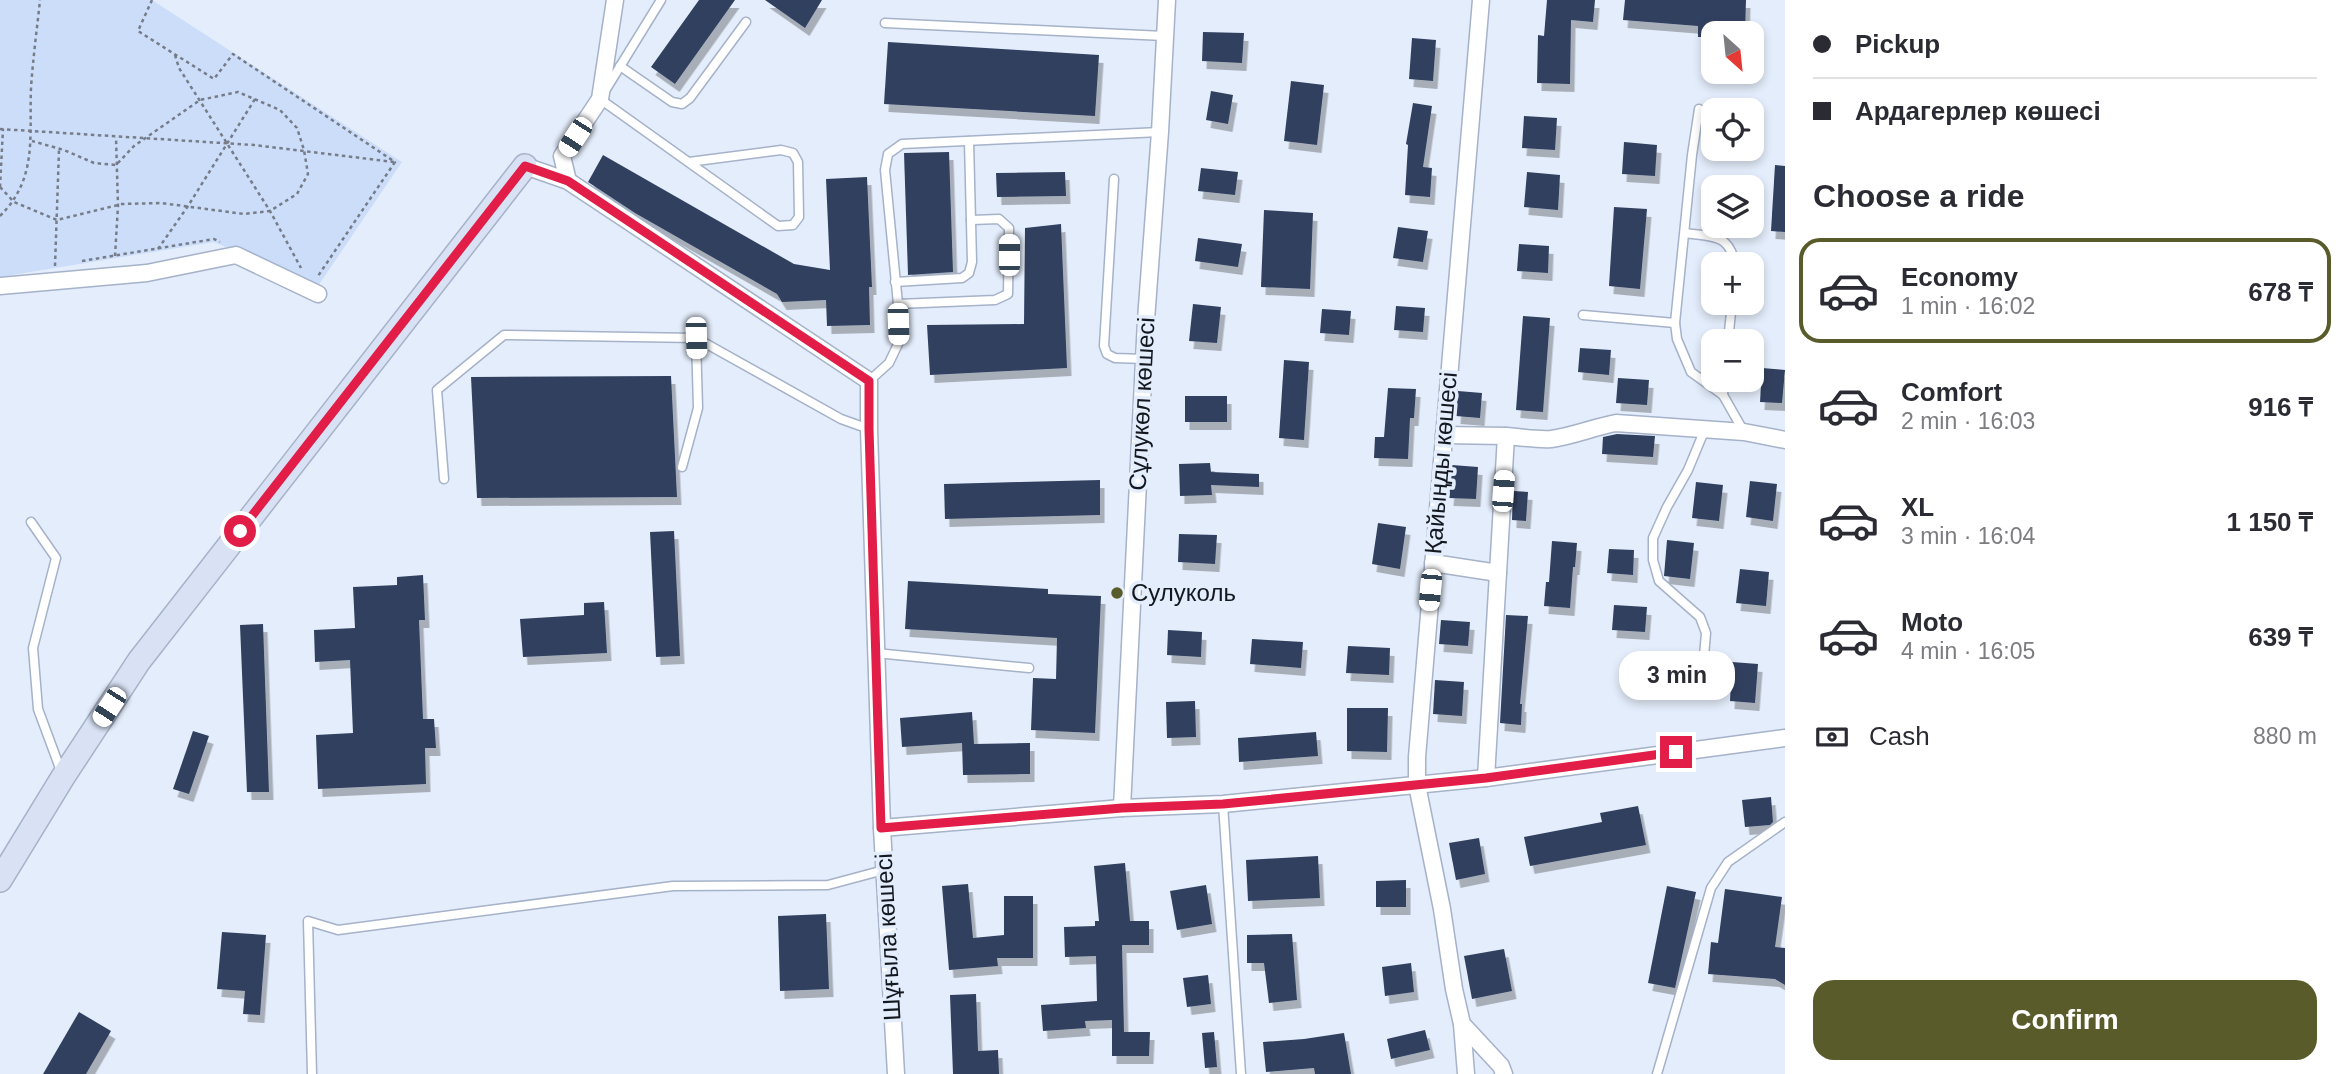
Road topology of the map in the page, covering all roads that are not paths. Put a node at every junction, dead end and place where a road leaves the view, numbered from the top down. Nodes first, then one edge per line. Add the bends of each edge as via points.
1 (615, 0) edge
2 (661, 0) edge
3 (1167, 0) edge
4 (1481, 0) edge
5 (746, 22) dead end
6 (885, 23) dead end
7 (1164, 36) junction
8 (620, 66) junction
9 (600, 99) junction
10 (1699, 109) dead end
11 (1160, 132) junction
12 (969, 141) junction
13 (689, 162) junction
14 (525, 166) joint
15 (1114, 178) dead end
16 (568, 181) junction
17 (971, 220) junction
18 (1685, 233) junction
19 (1733, 252) edge
20 (895, 282) junction
21 (0, 286) edge
22 (317, 287) road end
23 (898, 304) junction
24 (1583, 314) dead end
25 (1675, 323) junction
26 (696, 338) junction
27 (1144, 359) junction
28 (869, 381) junction
29 (1723, 392) edge
30 (1723, 395) junction
31 (869, 429) junction
32 (1705, 429) junction
33 (1744, 432) junction
34 (1444, 435) junction
35 (1506, 436) junction
36 (1785, 440) edge
37 (682, 467) dead end
38 (444, 479) dead end
39 (31, 522) dead end
40 (1433, 562) junction
41 (1497, 573) junction
42 (876, 653) junction
43 (1704, 656) dead end
44 (1029, 668) dead end
45 (1785, 738) edge
46 (63, 777) junction
47 (1486, 778) junction
48 (1417, 785) junction
49 (1223, 804) junction
50 (1122, 808) junction
51 (1785, 822) edge
52 (881, 828) junction
53 (884, 870) junction
54 (0, 880) edge
55 (1462, 1024) junction
56 (312, 1074) edge
57 (896, 1074) edge
58 (1241, 1074) edge
59 (1465, 1074) edge
60 (1504, 1074) edge
61 (1657, 1074) edge

1 - 9 street
2 - 8 lane
3 - 7 street, Сұлукөл көшесі
4 - 34 street, Қайыңды көшесі
5 - 8 lane via 682,104 672,102
6 - 7 lane
7 - 11 street, Сұлукөл көшесі
8 - 9 lane
9 - 13 lane
9 - 16 street via 562,156
10 - 18 lane
11 - 12 lane
11 - 27 street, Сұлукөл көшесі
12 - 17 lane
12 - 20 lane via 902,144 888,154 885,170
13 - 13 lane via 778,226 793,225 799,217 798,162 793,153 781,150
14 - 16 street
14 - 46 street via 139,661
15 - 27 lane via 1104,346 1115,358
16 - 28 street
17 - 20 lane via 969,273 962,278
17 - 23 lane via 999,219 1009,228 1008,294 995,300
18 - 19 lane via 1722,239
18 - 25 lane
20 - 23 lane
21 - 22 street via 147,273 231,250
23 - 28 lane via 898,344 889,363
24 - 25 lane
25 - 30 lane via 1691,372
26 - 31 lane via 841,419
26 - 37 lane via 698,408
26 - 38 lane via 504,335 437,390
27 - 50 street, Сұлукөл көшесі
28 - 31 street, Шұғыла көшесі
29 - 30 lane
30 - 33 lane
31 - 42 street, Шұғыла көшесі
32 - 33 street
32 - 35 street via 1616,423 1548,439
32 - 43 lane via 1653,538 1659,582 1700,617 1706,634
33 - 36 street
34 - 35 street
34 - 40 street, Қайыңды көшесі
35 - 41 street
39 - 46 lane via 56,558 33,648 38,709
40 - 41 street
40 - 48 street, Қайыңды көшесі
41 - 47 street
42 - 44 lane
42 - 52 street, Шұғыла көшесі
45 - 47 street
46 - 54 street
47 - 48 street
48 - 49 street
48 - 55 street, Қайыңды көшесі
49 - 50 street
49 - 58 lane
50 - 52 street
51 - 61 lane via 1728,862 1711,888
52 - 53 street, Шұғыла көшесі
53 - 56 lane via 828,885 673,886 338,930 308,921
53 - 57 street, Шұғыла көшесі
55 - 59 street, Қайыңды көшесі
55 - 60 street

